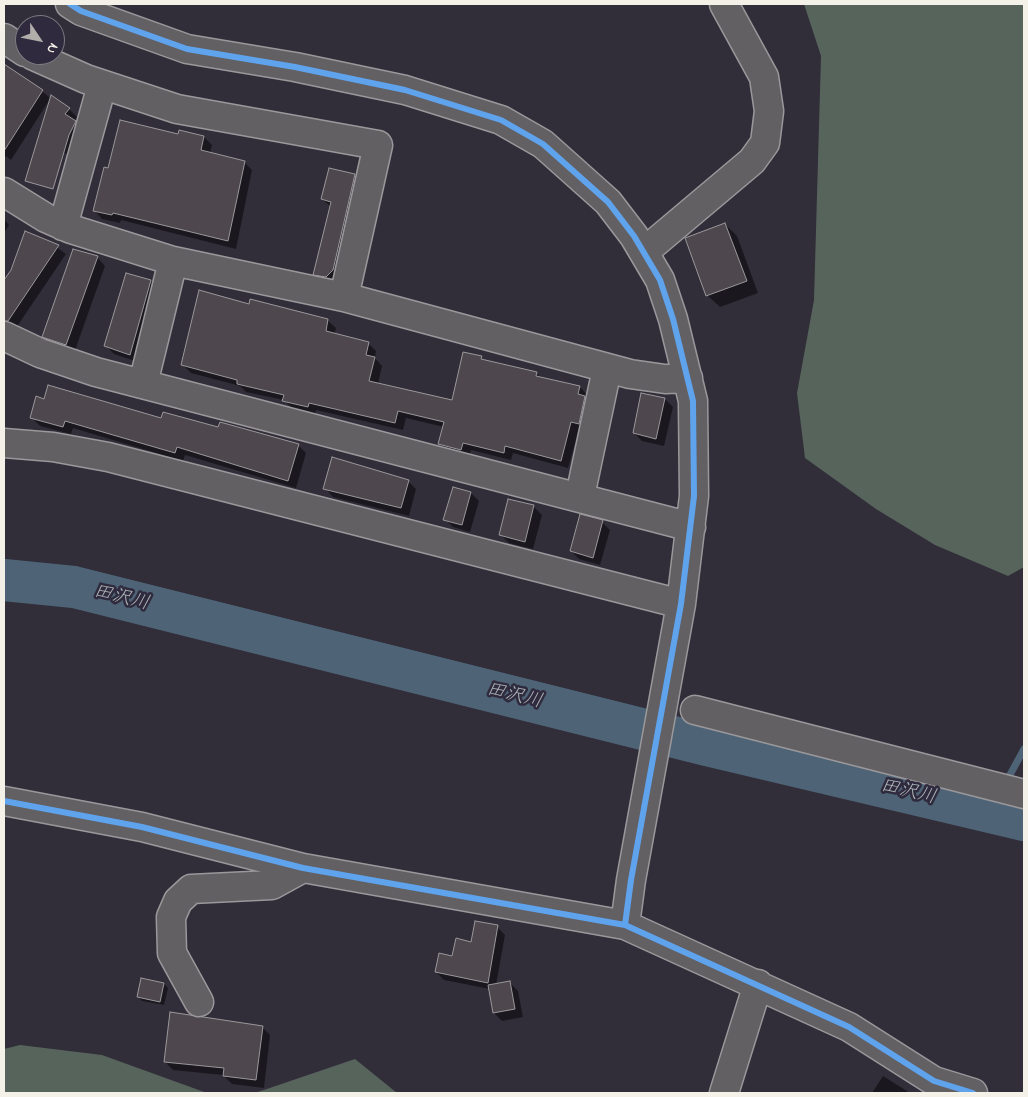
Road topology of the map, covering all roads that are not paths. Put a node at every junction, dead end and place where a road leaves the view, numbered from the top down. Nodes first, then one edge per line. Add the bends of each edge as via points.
1 (70, 4) edge
2 (724, 4) edge
3 (4, 38) edge
4 (15, 45) edge
5 (56, 65) edge
6 (102, 84) junction
7 (4, 192) edge
8 (63, 226) junction
9 (644, 252) junction
10 (173, 261) junction
11 (344, 297) junction
12 (4, 336) edge
13 (607, 368) junction
14 (688, 378) junction
15 (143, 384) junction
16 (4, 443) edge
17 (580, 496) junction
18 (691, 527) junction
19 (681, 604) junction
20 (695, 710) dead end
21 (1024, 794) edge
22 (4, 801) edge
23 (303, 868) junction
24 (625, 925) junction
25 (758, 984) junction
26 (199, 1002) dead end
27 (724, 1093) edge
28 (973, 1093) edge

1 - 9 street via 187,49 296,67 404,90 500,120 543,144 569,165 608,202
2 - 9 street via 764,77 769,111 764,143 745,168
3 - 4 street
5 - 6 street
6 - 8 street
6 - 11 street via 177,109 378,145
7 - 8 street
8 - 10 street
9 - 14 street via 660,280
10 - 11 street
10 - 15 street
11 - 13 street
12 - 15 street via 40,353
13 - 14 street via 657,378
13 - 17 street
14 - 18 street via 693,401 694,450
15 - 17 street
16 - 19 street via 53,447 108,457
17 - 18 street
18 - 19 street
19 - 24 street
20 - 21 street
22 - 23 street via 142,827
23 - 24 street
23 - 26 street via 272,885 191,889 178,901 171,917 172,953
24 - 25 street
25 - 27 street
25 - 28 street via 849,1027 934,1081

